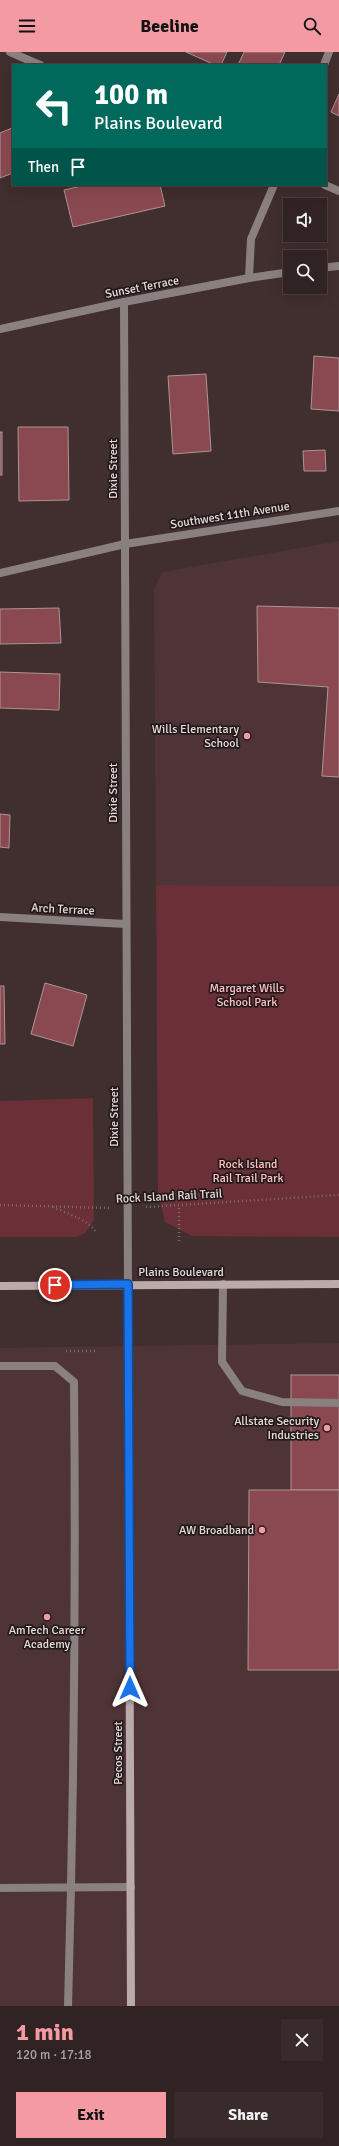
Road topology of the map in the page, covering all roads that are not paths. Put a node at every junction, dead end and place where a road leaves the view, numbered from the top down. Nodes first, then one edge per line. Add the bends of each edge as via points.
1 (10, 52) edge
2 (329, 52) edge
3 (38, 64) edge
4 (324, 64) edge
5 (274, 186) edge
6 (326, 186) edge
7 (339, 191) edge
8 (339, 266) edge
9 (327, 267) edge
10 (283, 273) edge
11 (249, 278) junction
12 (124, 302) junction
13 (0, 329) edge
14 (339, 511) edge
15 (125, 544) junction
16 (0, 573) edge
17 (0, 918) edge
18 (125, 924) junction
19 (128, 1284) junction
20 (223, 1284) junction
21 (339, 1284) edge
22 (0, 1286) edge
23 (0, 1366) edge
24 (339, 1403) edge
25 (71, 1887) junction
26 (131, 1887) junction
27 (0, 1888) edge
28 (68, 2006) edge
29 (131, 2006) edge

1 - 3 street
2 - 4 street
5 - 11 street via 251,240
6 - 7 street
8 - 9 street
10 - 11 street, Sunset Terrace
11 - 12 street, Sunset Terrace
12 - 13 street, Sunset Terrace
12 - 15 street, Dixie Street
14 - 15 street, Southwest 11th Avenue
15 - 16 street, Southwest 11th Avenue
15 - 18 street, Dixie Street
17 - 18 street, Arch Terrace
18 - 19 street, Dixie Street
19 - 20 main road, Plains Boulevard
19 - 22 main road, Plains Boulevard
19 - 26 main road, Pecos Street
20 - 21 main road, Plains Boulevard
20 - 24 street via 222,1362 242,1391 282,1402
23 - 25 street via 55,1366 74,1382
25 - 26 street
25 - 27 street
25 - 28 street
26 - 29 main road, Pecos Street

